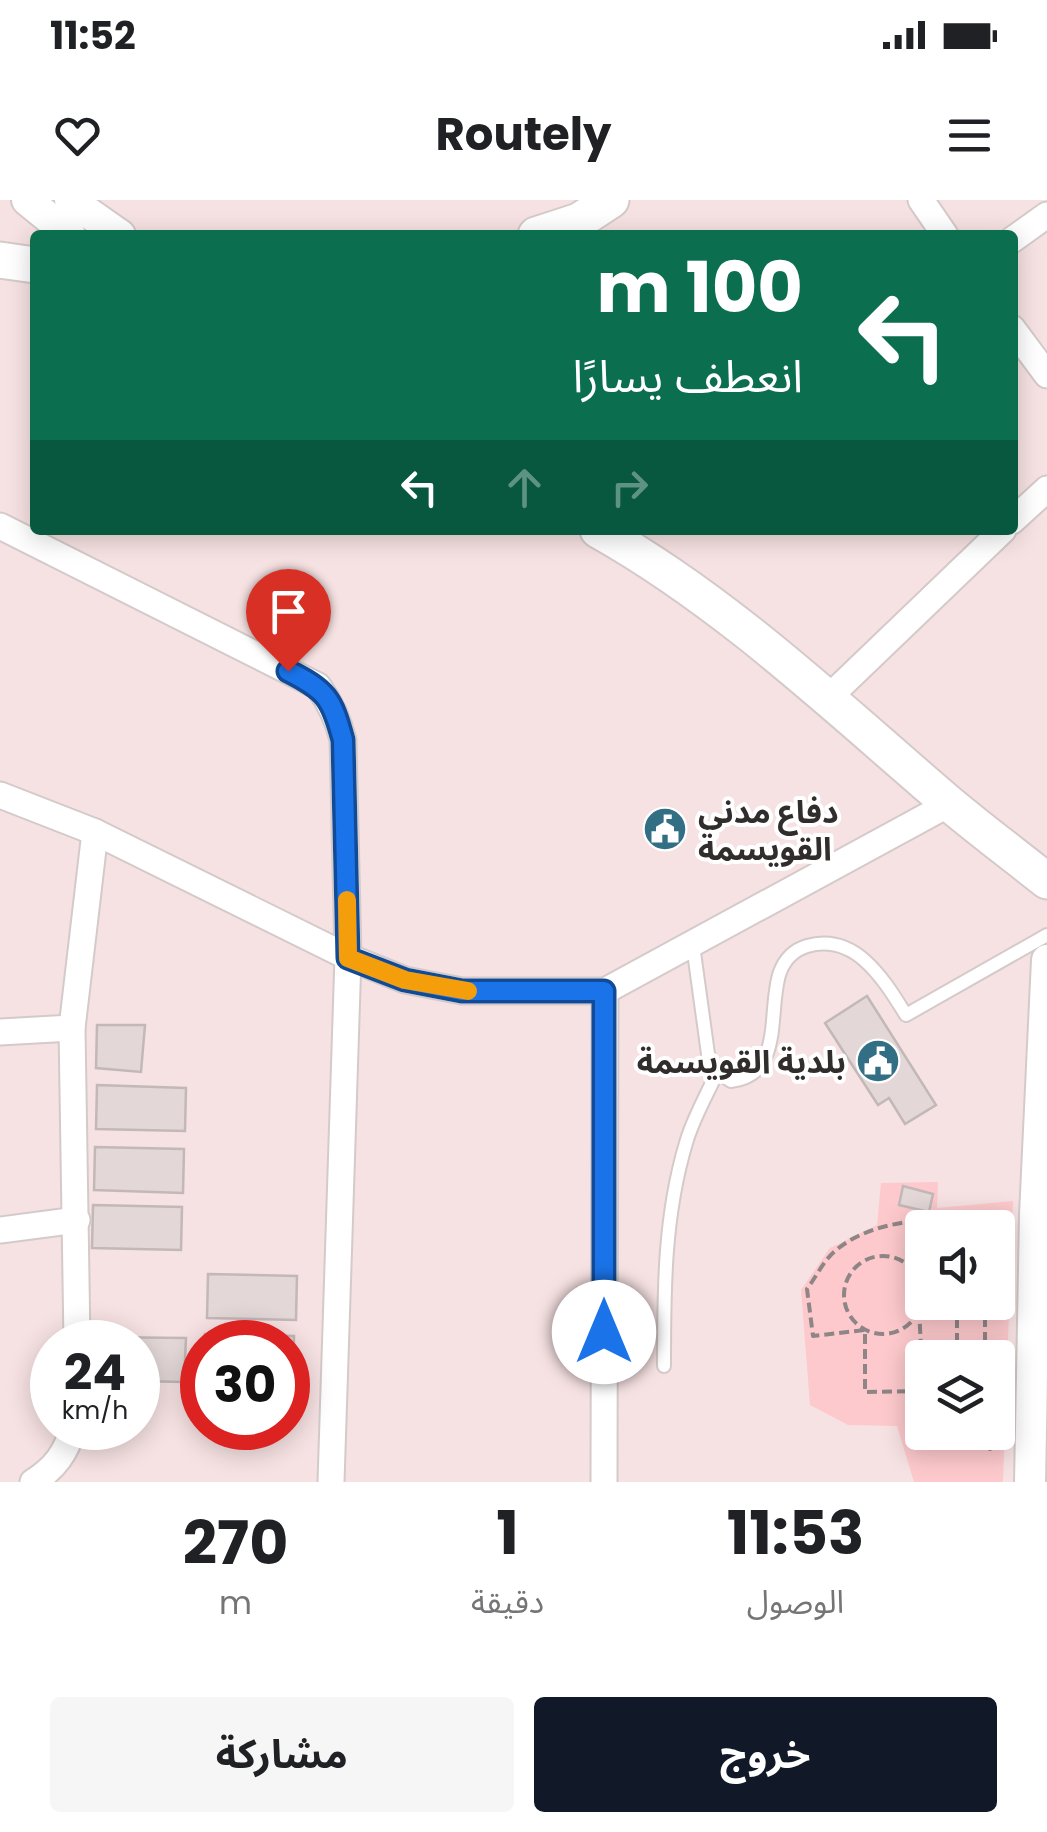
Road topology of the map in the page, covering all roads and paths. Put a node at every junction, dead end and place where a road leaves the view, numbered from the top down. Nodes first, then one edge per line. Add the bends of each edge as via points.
1 (26, 200) edge
2 (70, 200) edge
3 (611, 200) edge
4 (921, 200) edge
5 (1047, 215) edge
6 (64, 230) edge
7 (113, 230) edge
8 (550, 230) edge
9 (942, 230) edge
10 (1018, 236) edge
11 (0, 260) edge
12 (30, 263) edge
13 (1018, 336) edge
14 (1047, 374) edge
15 (1047, 488) edge
16 (1018, 516) edge
17 (0, 526) edge
18 (606, 535) edge
19 (999, 535) edge
20 (828, 698) junction
21 (0, 795) edge
22 (949, 804) junction
23 (95, 832) junction
24 (1047, 881) edge
25 (1047, 935) edge
26 (693, 945) junction
27 (348, 958) junction
28 (1047, 960) edge
29 (1046, 984) edge
30 (604, 991) junction
31 (72, 1028) junction
32 (0, 1032) edge
33 (717, 1072) junction
34 (1035, 1215) junction
35 (1015, 1216) edge
36 (77, 1220) junction
37 (905, 1223) edge
38 (0, 1230) edge
39 (905, 1263) edge
40 (77, 1320) edge
41 (910, 1320) edge
42 (865, 1330) junction
43 (664, 1366) dead end
44 (905, 1391) edge
45 (65, 1450) edge
46 (33, 1482) edge
47 (331, 1482) edge
48 (604, 1482) edge
49 (1030, 1482) edge

1 - 6 street
2 - 7 street
3 - 8 main road
4 - 9 street
5 - 10 street
11 - 12 main road
13 - 14 street
15 - 16 street
17 - 27 street via 318,686 343,740
18 - 20 main road via 690,587
19 - 20 street
20 - 22 main road
21 - 23 street
22 - 24 main road
22 - 26 street
23 - 27 street
23 - 31 street
25 - 33 lane via 906,1014 868,961 833,944 802,947 780,970 762,1064 741,1080
26 - 30 street
26 - 33 lane via 708,1054
27 - 30 street via 405,980 462,991
27 - 47 street
28 - 29 street
29 - 34 street
30 - 48 street
31 - 32 street
31 - 36 street
33 - 43 lane via 687,1139 673,1194
34 - 35 path
34 - 49 street
36 - 38 street
36 - 40 street
37 - 42 path via 857,1237 833,1252 808,1289 813,1336
39 - 42 path via 870,1258 850,1274 847,1311
41 - 42 path via 890,1333
42 - 44 path via 866,1392
45 - 46 street

